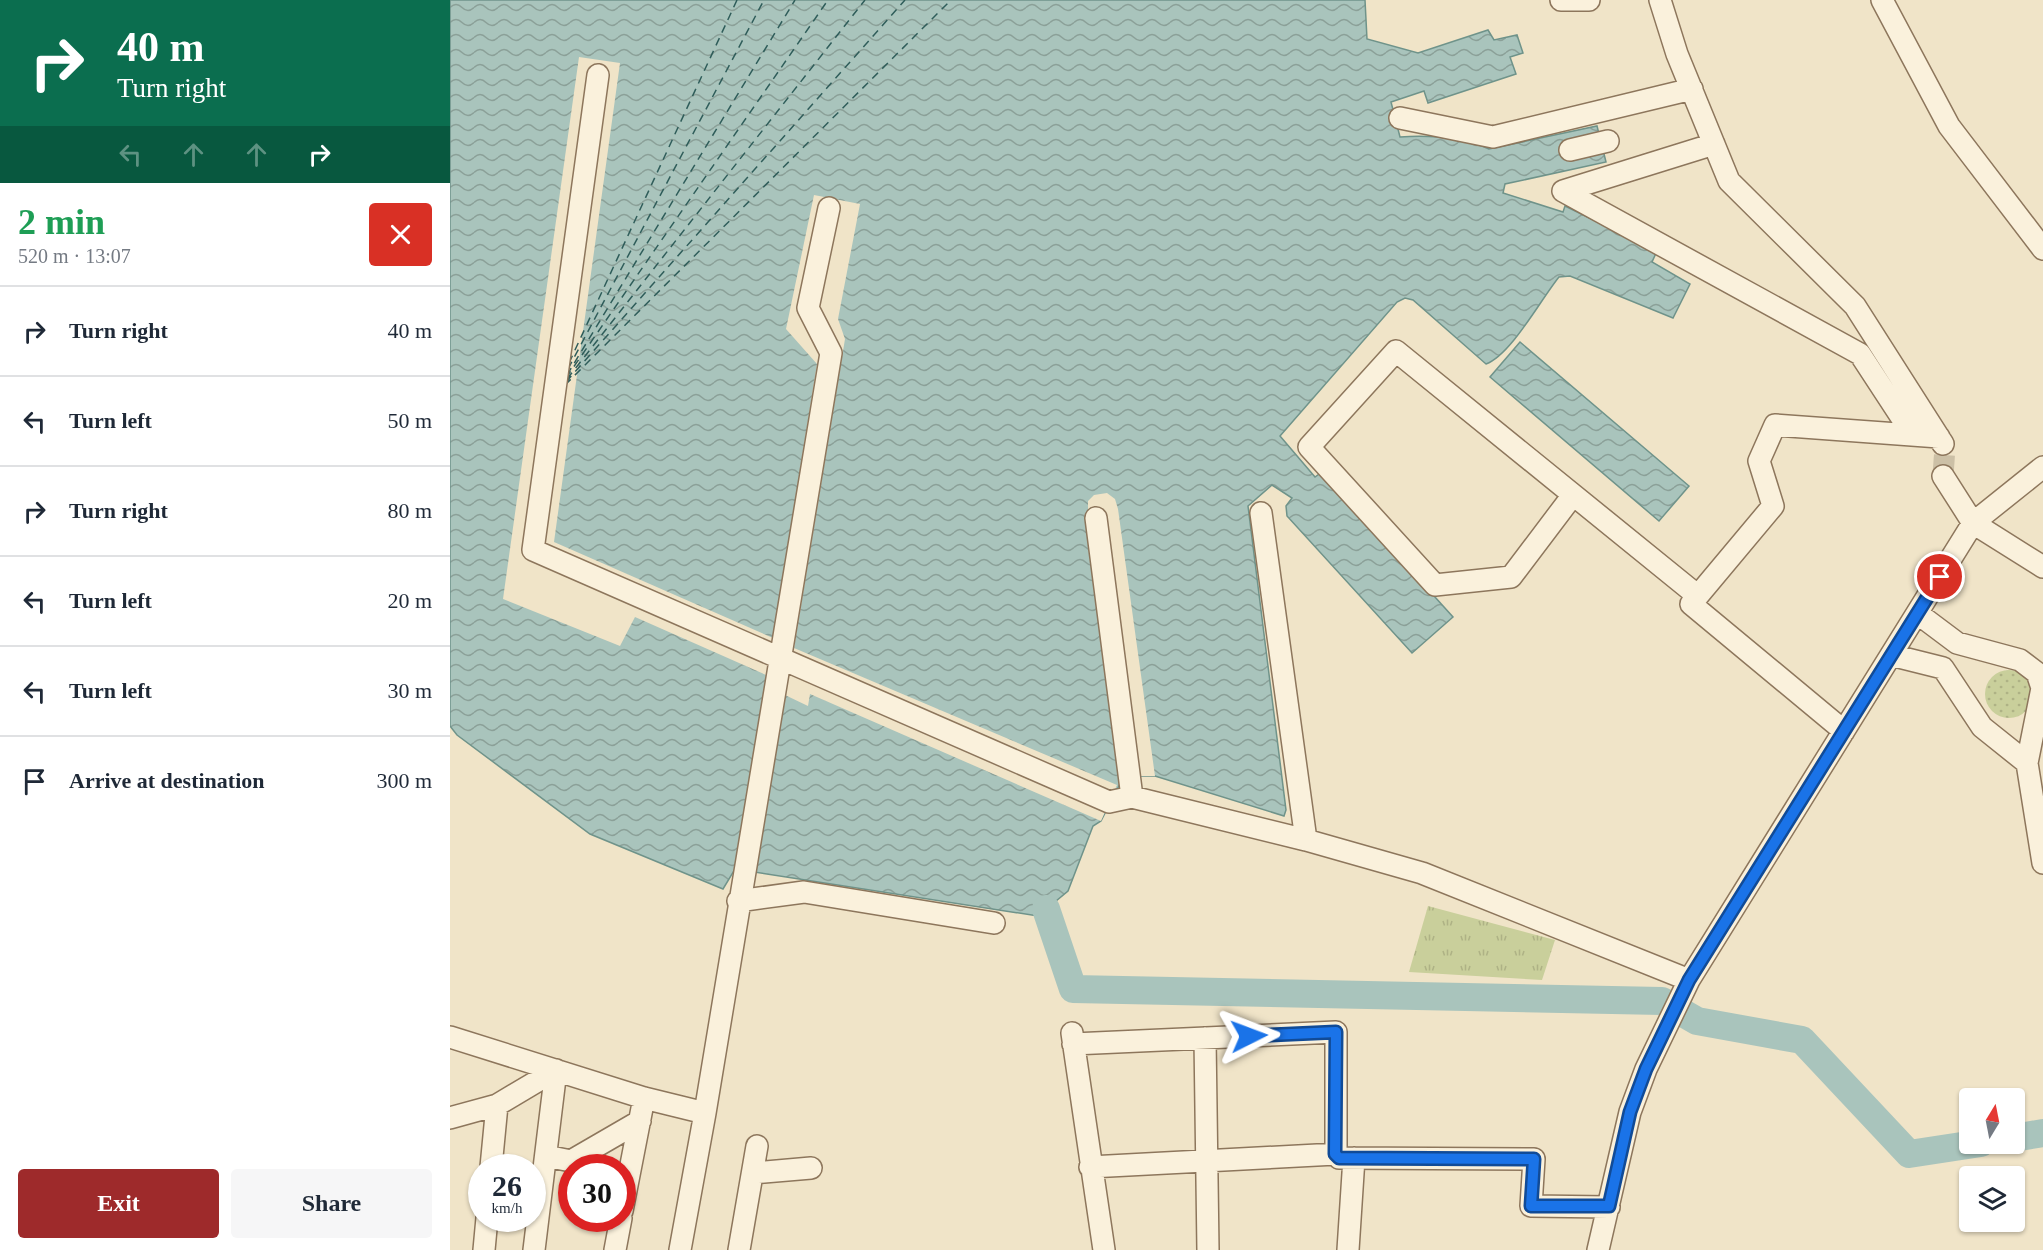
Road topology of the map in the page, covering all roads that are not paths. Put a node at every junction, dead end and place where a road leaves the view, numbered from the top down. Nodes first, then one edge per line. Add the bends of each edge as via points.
1 (1561, 0) edge
2 (1589, 0) edge
3 (1660, 0) edge
4 (1882, 0) edge
5 (598, 75) dead end
6 (1692, 89) junction
7 (1400, 118) dead end
8 (1608, 141) dead end
9 (1714, 144) junction
10 (1570, 150) dead end
11 (829, 208) dead end
12 (2043, 249) edge
13 (1913, 435) junction
14 (2043, 467) edge
15 (1943, 476) tunnel mouth
16 (1573, 495) junction
17 (1262, 513) dead end
18 (1096, 518) dead end
19 (1973, 523) junction
20 (2043, 567) edge
21 (1698, 596) junction
22 (1917, 613) junction
23 (1891, 655) junction
24 (779, 660) junction
25 (1844, 731) junction
26 (2027, 763) junction
27 (1132, 797) junction
28 (1306, 840) junction
29 (2043, 863) edge
30 (738, 901) junction
31 (994, 922) dead end
32 (1685, 987) junction
33 (450, 1036) edge
34 (1205, 1038) junction
35 (556, 1070) junction
36 (644, 1098) junction
37 (497, 1105) junction
38 (705, 1113) junction
39 (450, 1118) edge
40 (640, 1121) junction
41 (757, 1146) dead end
42 (492, 1154) edge
43 (633, 1154) edge
44 (546, 1156) joint
45 (1345, 1156) junction
46 (1205, 1161) junction
47 (1090, 1167) junction
48 (811, 1168) dead end
49 (753, 1173) junction
50 (1609, 1206) junction
51 (486, 1232) edge
52 (536, 1232) edge
53 (618, 1232) edge
54 (484, 1250) edge
55 (534, 1250) edge
56 (615, 1250) edge
57 (680, 1250) edge
58 (739, 1250) edge
59 (1104, 1250) edge
60 (1208, 1250) edge
61 (1348, 1250) edge
62 (1598, 1250) edge

1 - 2 street
3 - 6 street
4 - 12 street via 1949,126
5 - 24 street via 533,550
6 - 7 street via 1493,137
6 - 9 street
8 - 10 street
9 - 13 street via 1729,181 1855,306 1942,442
9 - 13 street via 1563,191 1860,354
11 - 24 street via 808,308 831,353
13 - 21 street via 1775,425 1759,461 1773,506
14 - 19 street
15 - 19 street
16 - 16 street via 1396,351 1309,447 1435,585 1511,577
16 - 21 street
17 - 28 street
18 - 27 street
19 - 20 street
19 - 22 street
21 - 25 street via 1691,604
22 - 23 street
22 - 26 street via 1957,643 2020,660 2037,673 2042,688
23 - 25 street
23 - 26 street via 1943,668 1982,727
24 - 27 street via 1109,802
24 - 30 street
25 - 32 street
26 - 29 street
27 - 28 street
28 - 32 street via 1422,873
30 - 31 street via 804,892
30 - 38 street
32 - 50 street via 1630,1112
33 - 35 street
34 - 45 street via 1336,1032
34 - 46 street
34 - 47 street via 1073,1038
35 - 36 street
35 - 37 street
35 - 44 street
36 - 38 street
36 - 40 street
37 - 39 street
37 - 42 street
38 - 57 street
40 - 43 street
40 - 44 street via 571,1161
41 - 49 street
45 - 46 street
45 - 50 street via 1534,1159 1531,1206
45 - 61 street
46 - 47 street
46 - 60 street
47 - 59 street
48 - 49 street
49 - 58 street
50 - 62 street
51 - 54 street
52 - 55 street
53 - 56 street

